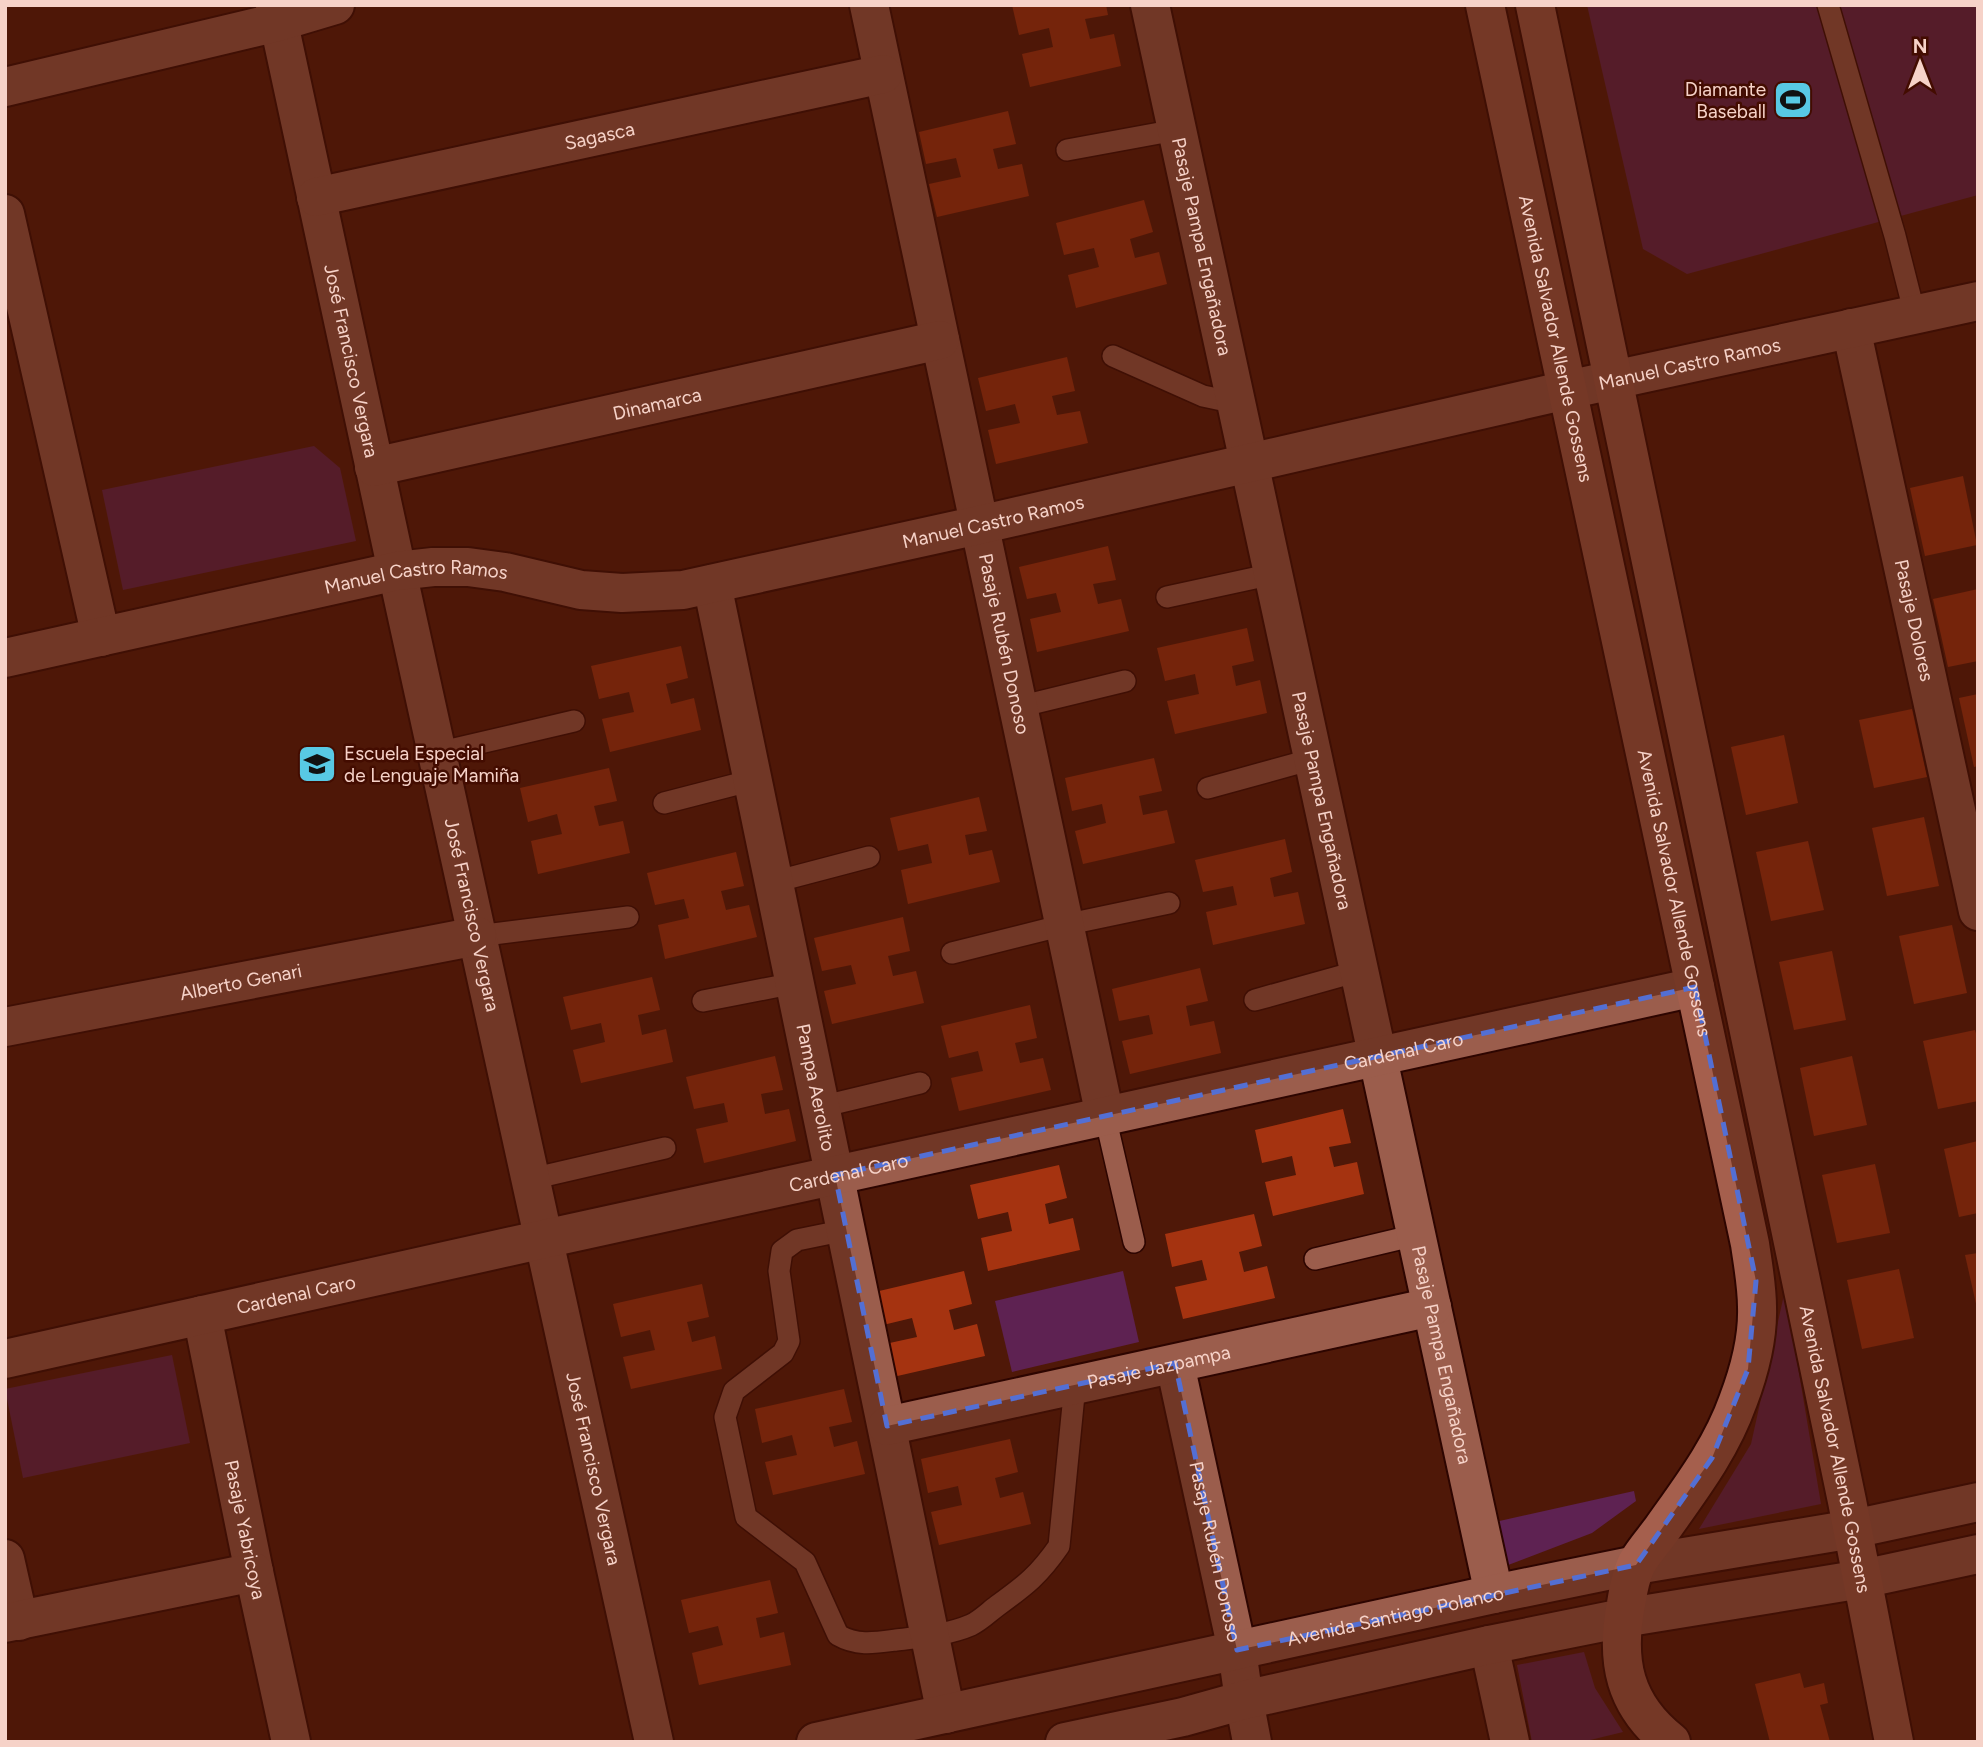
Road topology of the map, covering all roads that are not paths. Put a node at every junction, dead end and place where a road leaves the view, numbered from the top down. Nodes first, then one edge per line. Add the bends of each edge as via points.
1 (335, 5) edge
2 (869, 5) edge
3 (1150, 5) edge
4 (1485, 5) edge
5 (1535, 5) edge
6 (1828, 5) edge
7 (276, 14) edge
8 (883, 74) junction
9 (5, 87) edge
10 (1177, 130) junction
11 (1067, 150) dead end
12 (316, 197) junction
13 (5, 214) edge
14 (1978, 301) edge
15 (1915, 314) junction
16 (1851, 328) junction
17 (940, 340) junction
18 (1113, 356) dead end
19 (1615, 380) junction
20 (1567, 390) junction
21 (1236, 403) junction
22 (1249, 463) junction
23 (374, 467) junction
24 (979, 525) junction
25 (397, 571) junction
26 (1273, 574) junction
27 (712, 584) junction
28 (1167, 597) dead end
29 (101, 637) junction
30 (5, 658) edge
31 (1125, 681) dead end
32 (1018, 708) junction
33 (574, 721) dead end
34 (436, 753) junction
35 (1313, 759) junction
36 (753, 780) junction
37 (1208, 788) dead end
38 (664, 803) dead end
39 (869, 857) dead end
40 (774, 882) junction
41 (1169, 903) dead end
42 (1978, 911) edge
43 (628, 917) dead end
44 (1064, 925) junction
45 (477, 936) junction
46 (952, 953) dead end
47 (1359, 971) junction
48 (795, 983) junction
49 (1695, 987) junction
50 (1255, 1000) dead end
51 (703, 1001) dead end
52 (5, 1027) edge
53 (1377, 1056) junction
54 (920, 1083) dead end
55 (820, 1107) junction
56 (1105, 1116) junction
57 (665, 1148) dead end
58 (835, 1175) junction
59 (531, 1180) junction
60 (846, 1230) junction
61 (1416, 1235) junction
62 (544, 1239) junction
63 (1134, 1242) dead end
64 (1315, 1258) dead end
65 (1432, 1307) junction
66 (202, 1315) junction
67 (5, 1359) edge
68 (1175, 1364) junction
69 (1074, 1385) junction
70 (887, 1426) junction
71 (1978, 1502) edge
72 (1853, 1529) junction
73 (1978, 1554) edge
74 (5, 1559) edge
75 (1636, 1565) junction
76 (254, 1572) junction
77 (1862, 1579) junction
78 (1494, 1594) junction
79 (1623, 1618) junction
80 (12, 1622) edge
81 (930, 1636) junction
82 (1489, 1645) junction
83 (1237, 1650) junction
84 (1244, 1700) junction
85 (946, 1714) junction
86 (1181, 1729) edge
87 (291, 1742) edge
88 (654, 1742) edge
89 (816, 1742) edge
90 (1065, 1742) edge
91 (1252, 1742) edge
92 (1510, 1742) edge
93 (1671, 1742) edge
94 (1894, 1742) edge

1 - 7 street
2 - 8 street, Pasaje Rubén Donoso
3 - 10 street, Pasaje Pampa Engañadora
4 - 20 main road, Avenida Salvador Allende Gossens
5 - 19 main road, Avenida Salvador Allende Gossens
6 - 15 lane
7 - 9 street
7 - 12 street, José Francisco Vergara
8 - 12 street, Sagasca
8 - 17 street, Pasaje Rubén Donoso
10 - 11 lane
10 - 21 street, Pasaje Pampa Engañadora
12 - 23 street, José Francisco Vergara
13 - 29 street
14 - 15 street, Manuel Castro Ramos
15 - 16 street, Manuel Castro Ramos
16 - 19 street, Manuel Castro Ramos
16 - 42 street, Pasaje Dolores
17 - 23 street, Dinamarca
17 - 24 street, Pasaje Rubén Donoso
18 - 21 lane via 1203,396
19 - 20 street, Manuel Castro Ramos
19 - 72 main road, Avenida Salvador Allende Gossens
20 - 22 street, Manuel Castro Ramos
20 - 49 main road, Avenida Salvador Allende Gossens
21 - 22 street, Pasaje Pampa Engañadora
22 - 24 street, Manuel Castro Ramos
22 - 26 street, Pasaje Pampa Engañadora
23 - 25 street, José Francisco Vergara
24 - 27 street, Manuel Castro Ramos
24 - 32 street, Pasaje Rubén Donoso
25 - 27 street, Manuel Castro Ramos via 468,567 581,590 622,593
25 - 29 street, Manuel Castro Ramos
25 - 34 street, José Francisco Vergara
26 - 28 lane
26 - 35 street, Pasaje Pampa Engañadora
27 - 36 street, Pampa Aerolito
29 - 30 street, Manuel Castro Ramos
31 - 32 lane
32 - 44 street, Pasaje Rubén Donoso
33 - 34 lane
34 - 45 street, José Francisco Vergara
35 - 37 lane
35 - 47 street, Pasaje Pampa Engañadora
36 - 38 lane
36 - 40 street, Pampa Aerolito
39 - 40 lane
40 - 48 street, Pampa Aerolito
41 - 44 lane
43 - 45 lane
44 - 46 lane
44 - 56 street, Pasaje Rubén Donoso
45 - 52 street, Alberto Genari
45 - 59 street, José Francisco Vergara
47 - 50 lane
47 - 53 street, Pasaje Pampa Engañadora
48 - 51 lane
48 - 55 street, Pampa Aerolito
49 - 53 street, Cardenal Caro
49 - 75 main road, Avenida Salvador Allende Gossens via 1749,1244 1758,1310 1748,1369 1725,1431 1712,1458
53 - 56 street, Cardenal Caro
53 - 61 street, Pasaje Pampa Engañadora
54 - 55 lane
55 - 58 street, Pampa Aerolito
56 - 58 street, Cardenal Caro
56 - 63 lane
57 - 59 lane
58 - 60 street, Pampa Aerolito
58 - 62 street, Cardenal Caro
59 - 62 street, José Francisco Vergara
60 - 70 street, Pampa Aerolito
60 - 81 lane via 797,1240 782,1251 779,1271 789,1341 783,1353 734,1391 725,1417 743,1505 746,1517 805,1562 838,1634 865,1644
61 - 64 lane
61 - 65 street, Pasaje Pampa Engañadora
62 - 66 street, Cardenal Caro
62 - 88 street, José Francisco Vergara
65 - 68 street, Pasaje Jazpampa
65 - 78 street, Pasaje Pampa Engañadora
66 - 67 street, Cardenal Caro
66 - 76 street, Pasaje Yabricoya
68 - 69 street, Pasaje Jazpampa
68 - 83 street, Pasaje Rubén Donoso
69 - 70 street, Pasaje Jazpampa
69 - 81 lane via 1059,1546 1031,1582 972,1624
70 - 81 street, Pampa Aerolito
71 - 72 street, Avenida Santiago Polanco
72 - 75 street, Avenida Santiago Polanco
72 - 77 main road, Avenida Salvador Allende Gossens
73 - 77 street
74 - 80 street
75 - 78 street, Avenida Santiago Polanco
75 - 79 main road, Avenida Salvador Allende Gossens
76 - 80 street
76 - 87 street, Pasaje Yabricoya
77 - 79 street
77 - 94 main road, Avenida Salvador Allende Gossens
78 - 83 street, Avenida Santiago Polanco
79 - 82 street
79 - 93 main road, Avenida Salvador Allende Gossens via 1622,1666 1628,1688 1650,1723
81 - 85 street, Pampa Aerolito
82 - 84 street
82 - 92 street
83 - 84 street, Pasaje Rubén Donoso
83 - 85 street, Avenida Santiago Polanco
84 - 86 street
84 - 91 street, Pasaje Rubén Donoso
85 - 89 street, Avenida Santiago Polanco
86 - 90 street

